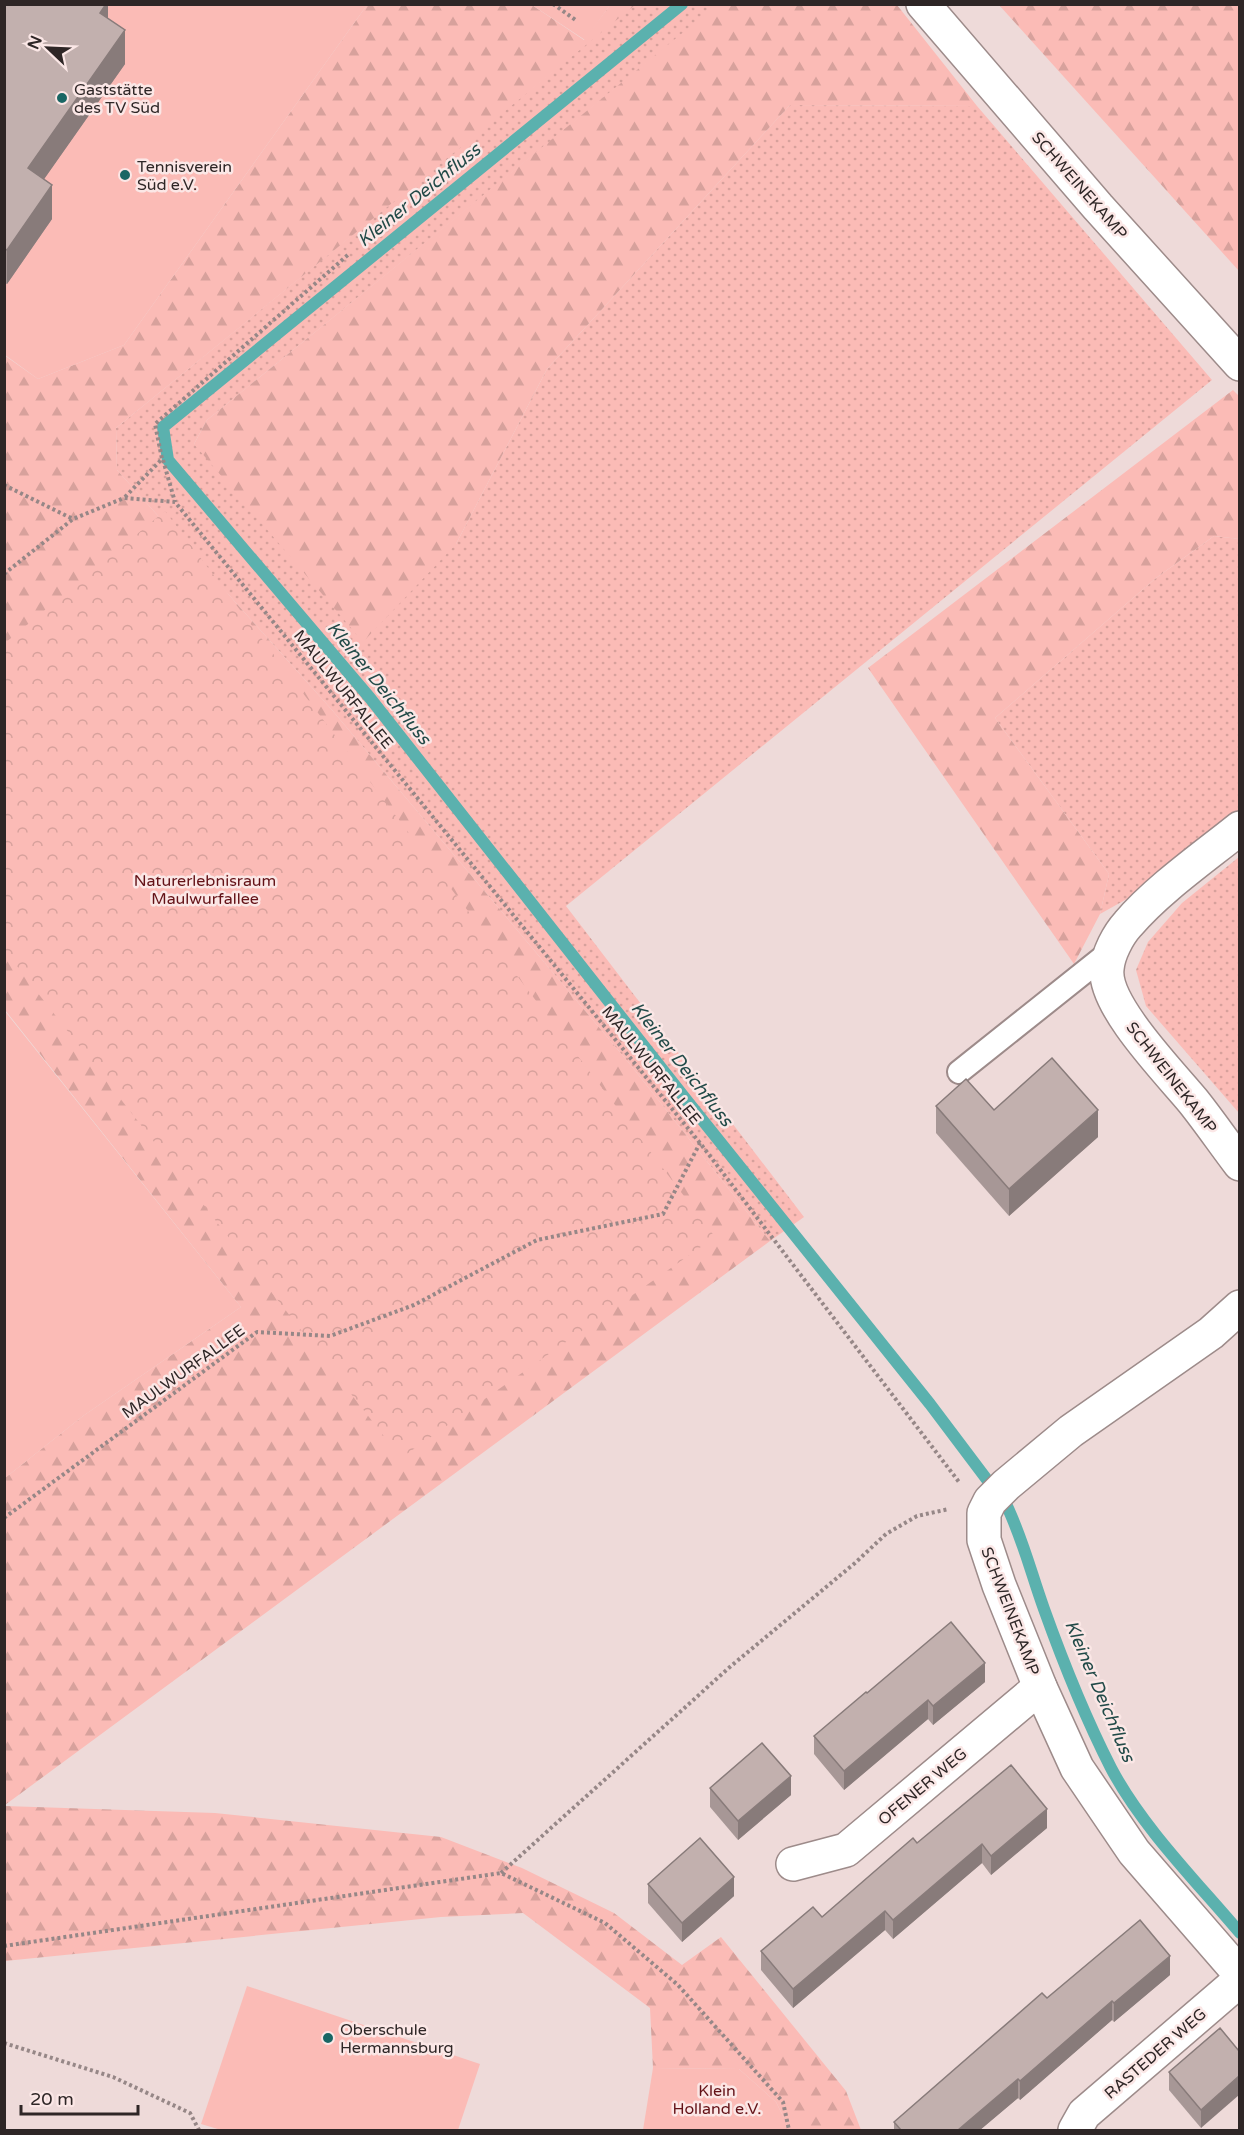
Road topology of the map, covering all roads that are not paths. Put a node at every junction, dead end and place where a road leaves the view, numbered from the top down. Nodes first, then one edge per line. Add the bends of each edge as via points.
1 (923, 4) edge
2 (1239, 364) edge
3 (1239, 828) edge
4 (1112, 950) junction
5 (959, 1072) dead end
6 (1239, 1164) edge
7 (1239, 1307) edge
8 (1040, 1687) junction
9 (794, 1864) dead end
10 (1239, 1974) edge
11 (1239, 1980) edge
12 (1075, 2130) edge

1 - 2 street, SCHWEINEKAMP
3 - 4 street, SCHWEINEKAMP via 1127,924
4 - 5 lane
4 - 6 street, SCHWEINEKAMP via 1106,970 1110,990 1128,1022
7 - 8 street, SCHWEINEKAMP via 1211,1333 1071,1431 990,1501 984,1513 984,1540
8 - 9 street, OFENER WEG via 846,1850
8 - 10 street, SCHWEINEKAMP via 1077,1768 1134,1852
11 - 12 street, RASTEDER WEG via 1084,2114

